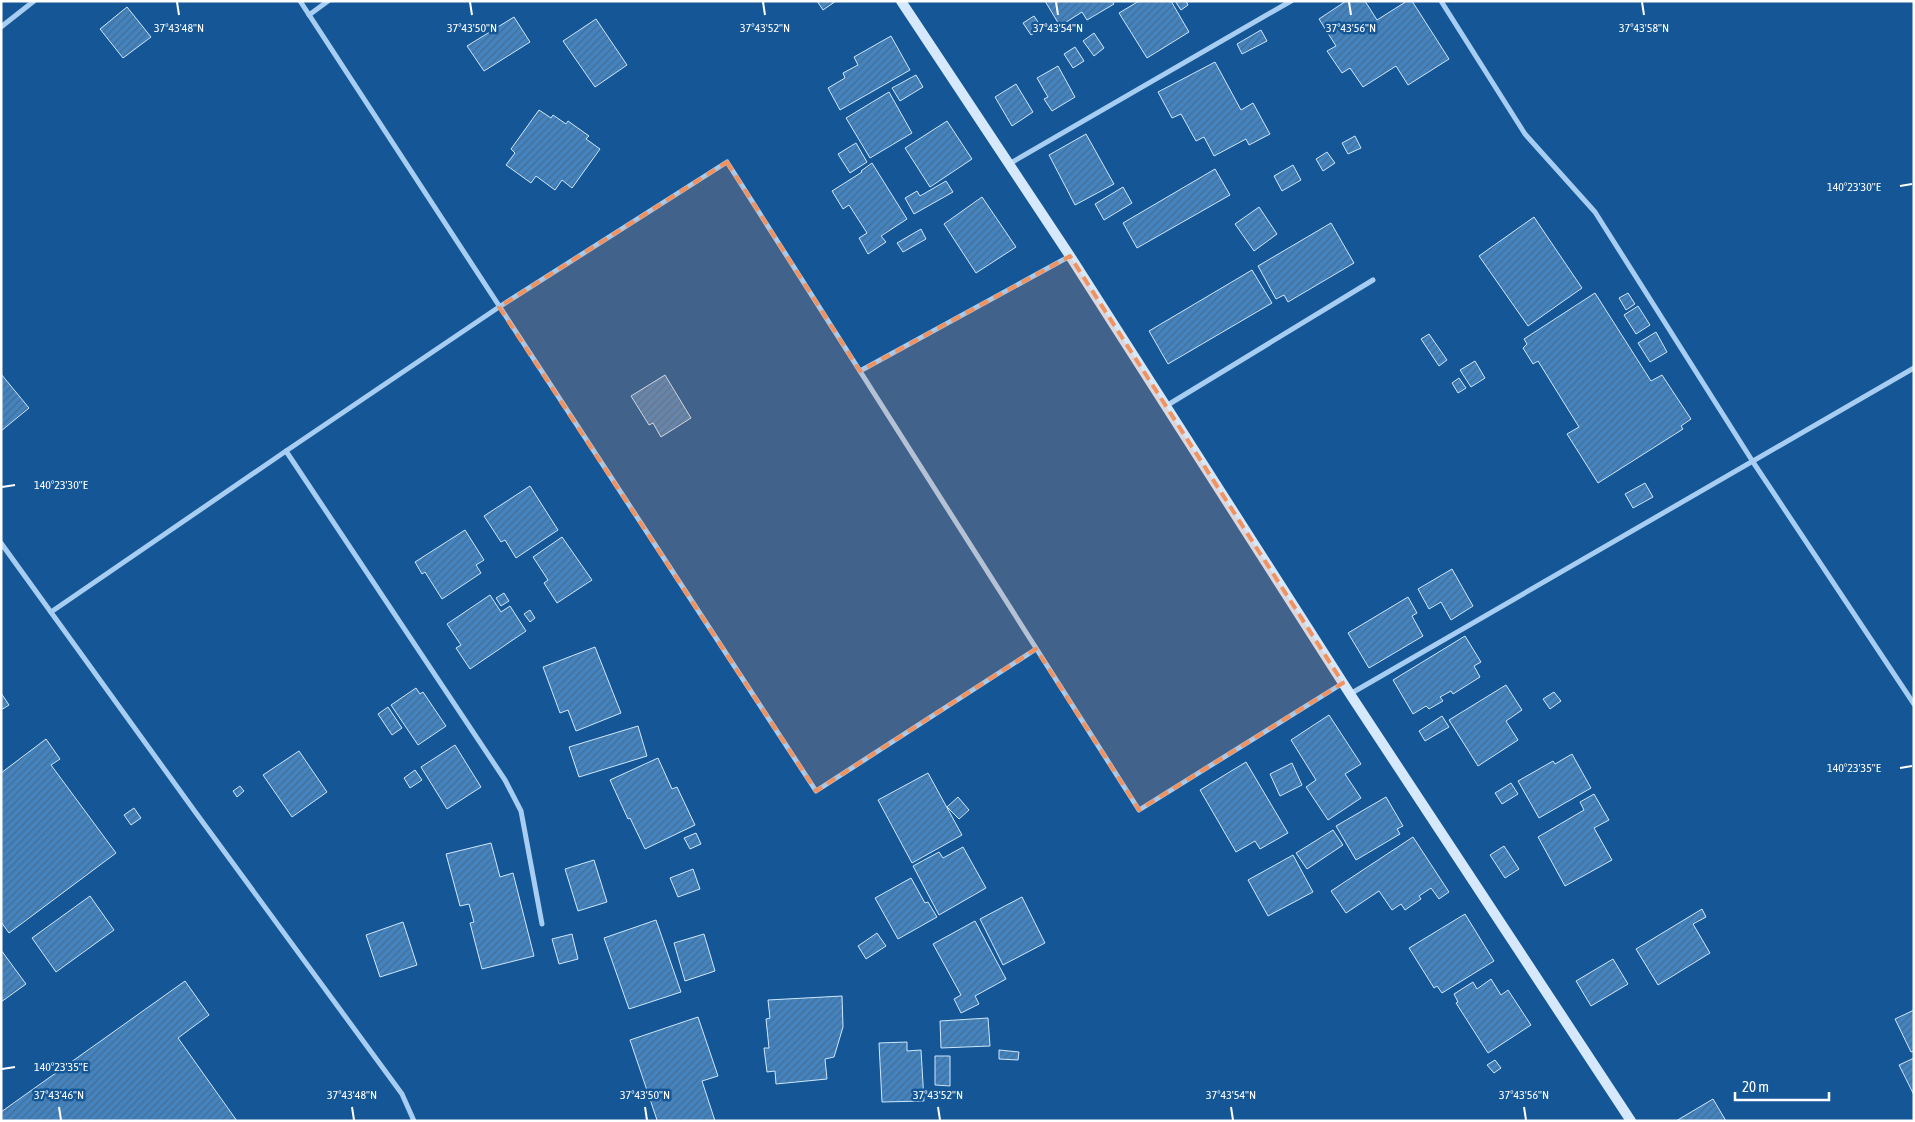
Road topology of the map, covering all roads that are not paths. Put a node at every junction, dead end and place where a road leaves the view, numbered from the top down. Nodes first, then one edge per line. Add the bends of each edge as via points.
1 (34, 1) edge
2 (300, 1) edge
3 (328, 1) edge
4 (901, 1) edge
5 (1291, 1) edge
6 (1441, 1) edge
7 (309, 15) junction
8 (1, 27) edge
9 (1009, 164) junction
10 (1070, 256) junction
11 (1373, 280) dead end
12 (499, 307) junction
13 (1914, 368) edge
14 (860, 371) junction
15 (1166, 407) junction
16 (286, 450) junction
17 (1753, 462) junction
18 (1, 543) edge
19 (51, 612) junction
20 (1036, 649) junction
21 (1343, 683) junction
22 (1350, 694) junction
23 (1914, 704) edge
24 (542, 924) dead end
25 (414, 1121) edge
26 (1631, 1121) edge

1 - 8 street
2 - 7 street
3 - 7 street
4 - 9 street
5 - 9 street
6 - 17 street via 1525,134 1596,212
7 - 12 street
9 - 10 street
10 - 14 street
10 - 15 street
11 - 15 street
12 - 14 street via 727,162
12 - 16 street
12 - 20 street via 816,791
13 - 17 street
14 - 20 street
15 - 21 street
16 - 19 street
16 - 24 street via 505,780 521,811
17 - 22 street
17 - 23 street
18 - 19 street
19 - 25 street via 402,1094
20 - 21 street via 1139,810
21 - 22 street
22 - 26 street

